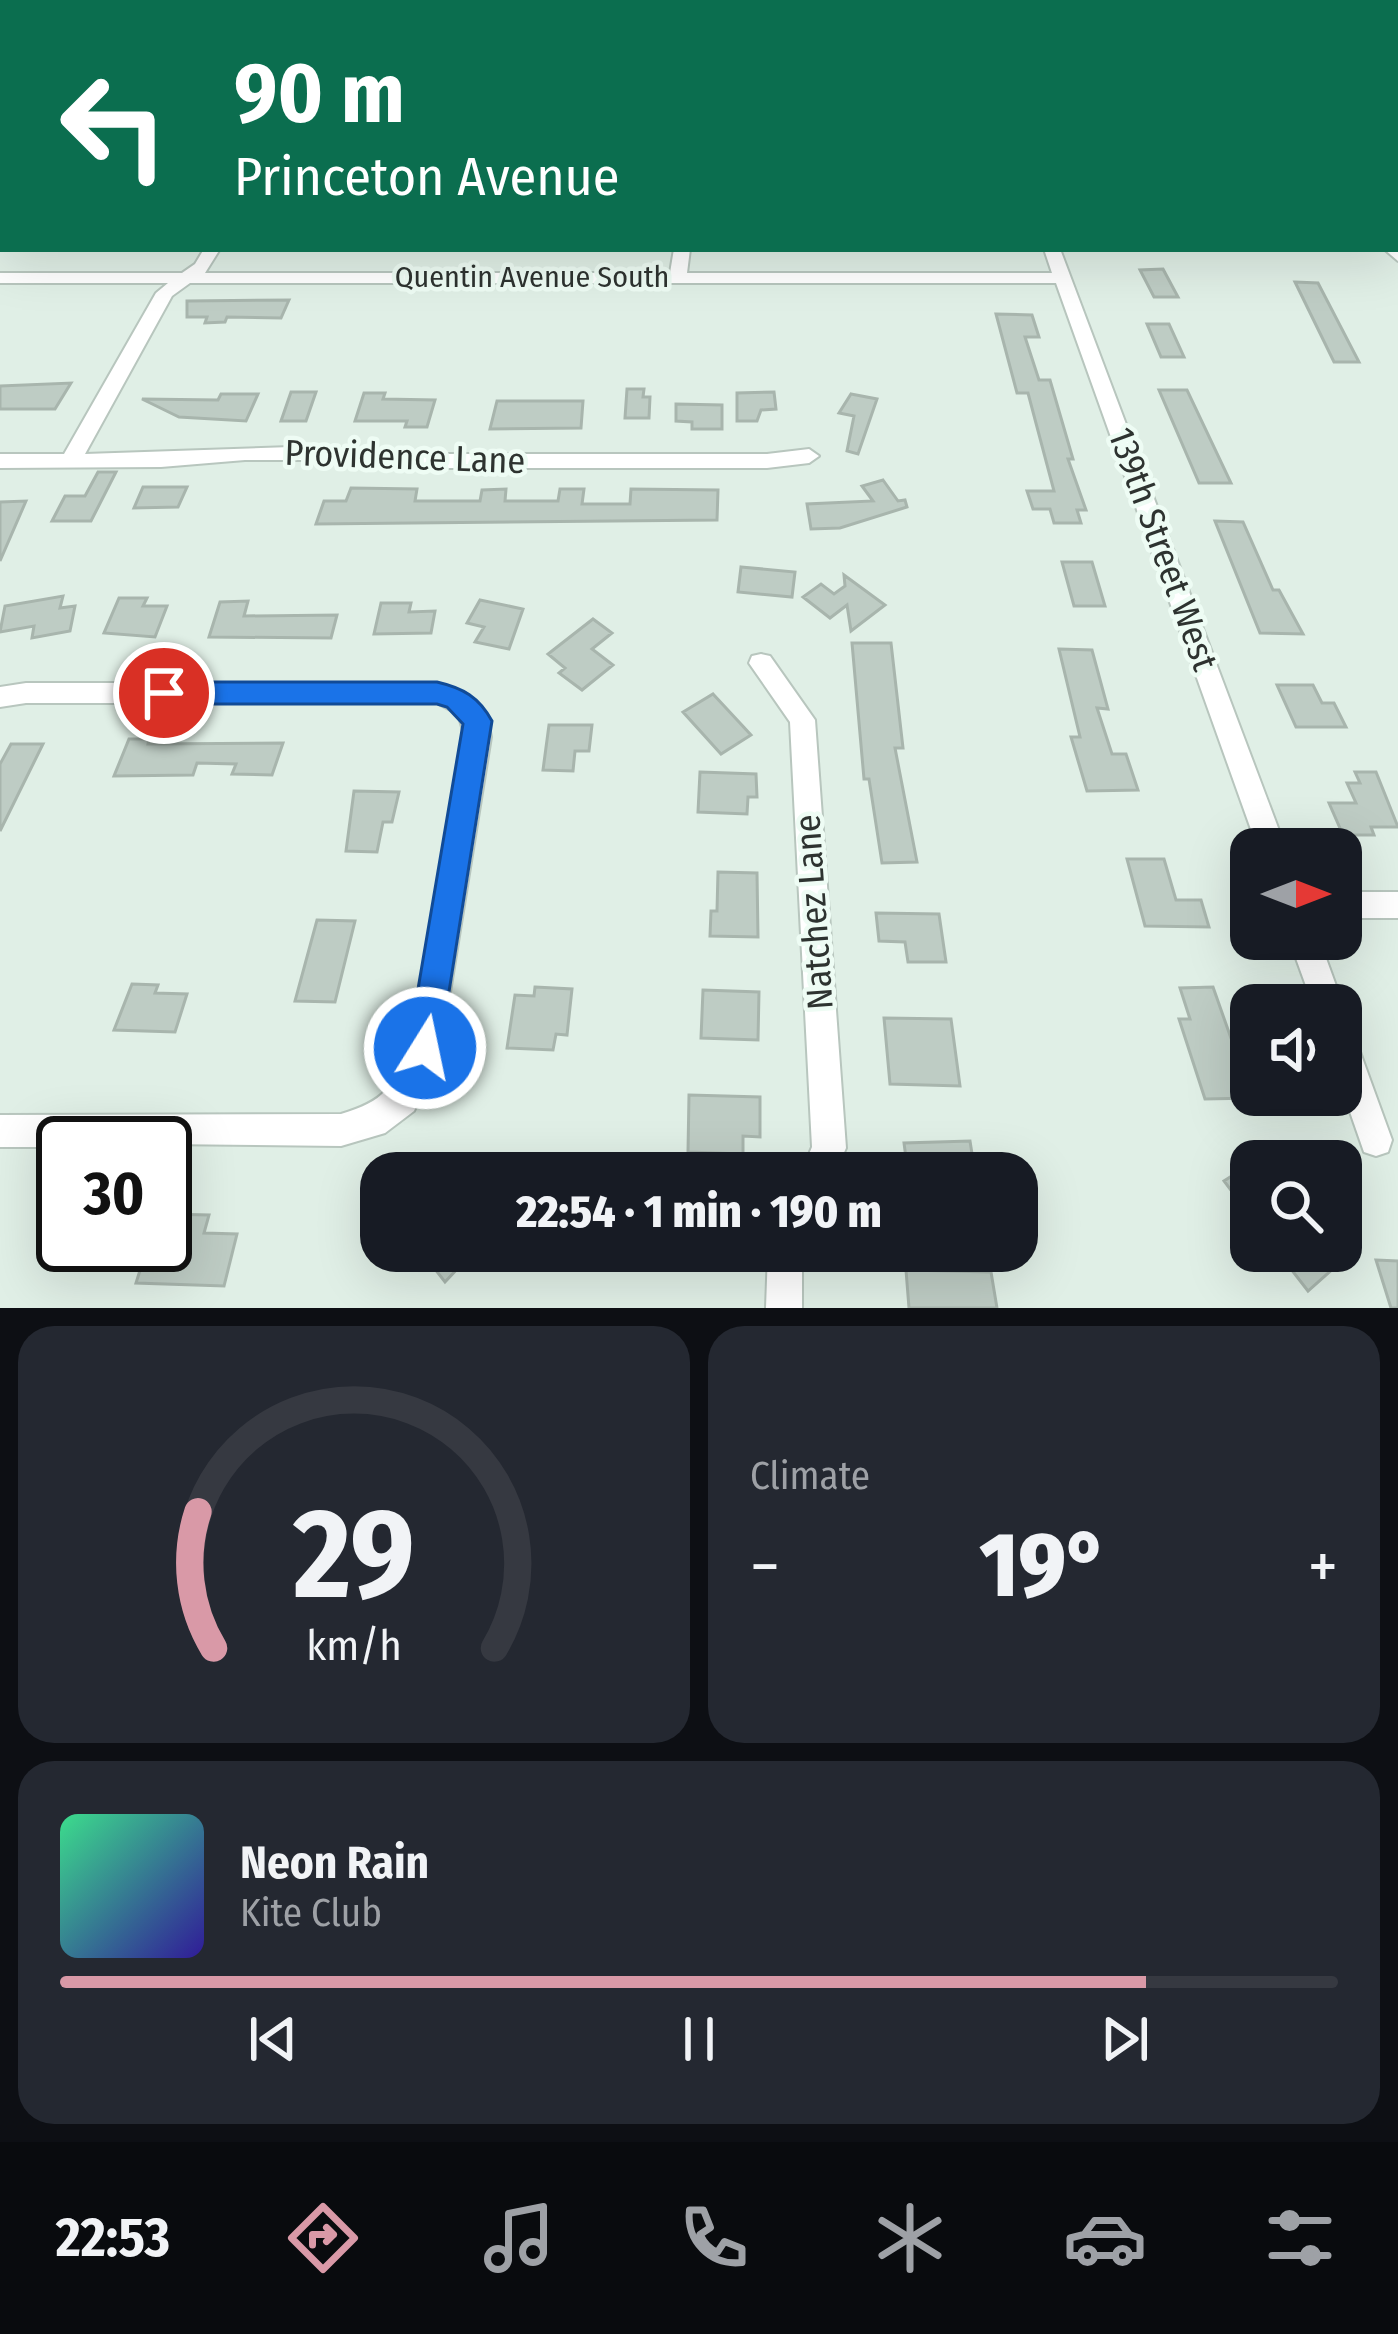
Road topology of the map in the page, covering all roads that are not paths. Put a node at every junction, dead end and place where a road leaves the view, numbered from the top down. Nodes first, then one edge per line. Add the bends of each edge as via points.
1 (210, 252) edge
2 (682, 252) edge
3 (1053, 252) edge
4 (188, 277) junction
5 (678, 277) junction
6 (0, 278) edge
7 (1064, 278) junction
8 (809, 456) dead end
9 (71, 460) junction
10 (0, 461) edge
11 (761, 663) dead end
12 (0, 697) edge
13 (1264, 828) edge
14 (1362, 904) edge
15 (1398, 905) edge
16 (1362, 1100) edge
17 (0, 1131) edge
18 (1376, 1140) dead end
19 (827, 1152) edge
20 (785, 1272) edge
21 (784, 1308) edge

1 - 4 street
2 - 5 street
3 - 7 street, 139th Street West
4 - 5 street, Quentin Avenue South
4 - 6 street, Quentin Avenue South
4 - 9 street via 165,293
5 - 7 street, Quentin Avenue South
7 - 13 street, 139th Street West
8 - 9 street, Providence Lane via 398,460 244,453
9 - 10 street, Providence Lane
11 - 19 street, Natchez Lane via 802,720
12 - 17 street via 437,693 478,721 425,1048 403,1100 341,1130
14 - 15 street
16 - 18 street
20 - 21 street

